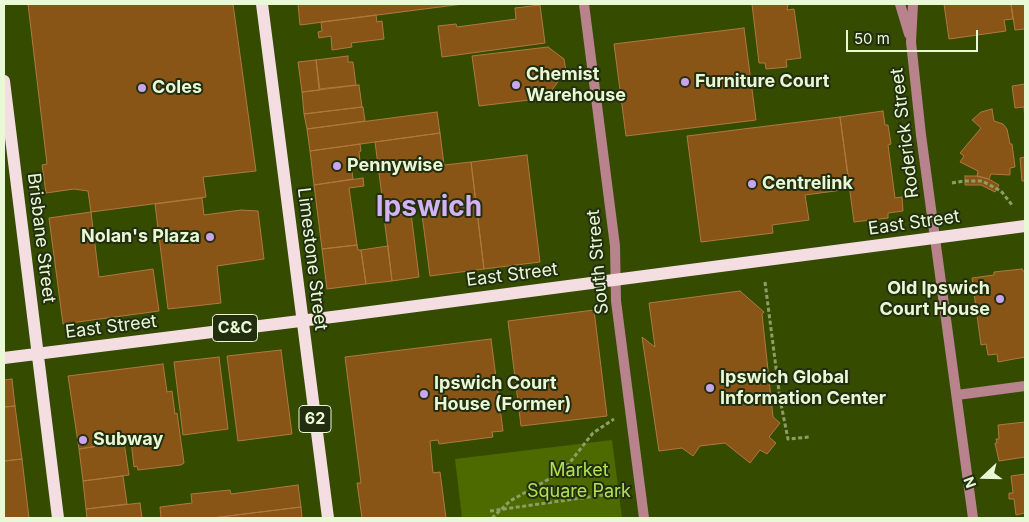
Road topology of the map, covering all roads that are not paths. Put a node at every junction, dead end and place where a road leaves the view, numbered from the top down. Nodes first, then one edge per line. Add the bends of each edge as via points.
1 (262, 4) edge
2 (584, 4) edge
3 (900, 4) edge
4 (913, 4) edge
5 (911, 42) junction
6 (4, 88) edge
7 (1025, 226) edge
8 (934, 238) junction
9 (615, 279) junction
10 (303, 320) junction
11 (37, 354) junction
12 (4, 358) edge
13 (1025, 386) edge
14 (957, 395) junction
15 (58, 518) edge
16 (328, 518) edge
17 (644, 518) edge
18 (973, 518) edge

1 - 10 main road, Limestone Street
2 - 9 street, South Street via 616,256
3 - 5 street, Roderick Street
4 - 5 street, Roderick Street
5 - 8 street, Roderick Street
6 - 11 main road, Brisbane Street
7 - 8 main road, East Street
8 - 9 main road, East Street
8 - 14 street, Roderick Street
9 - 10 main road, East Street
9 - 17 street, South Street
10 - 11 main road, East Street / C&C
10 - 16 main road, Limestone Street / 62
11 - 12 main road, East Street
11 - 15 main road, Brisbane Street
13 - 14 street
14 - 18 street, Roderick Street

